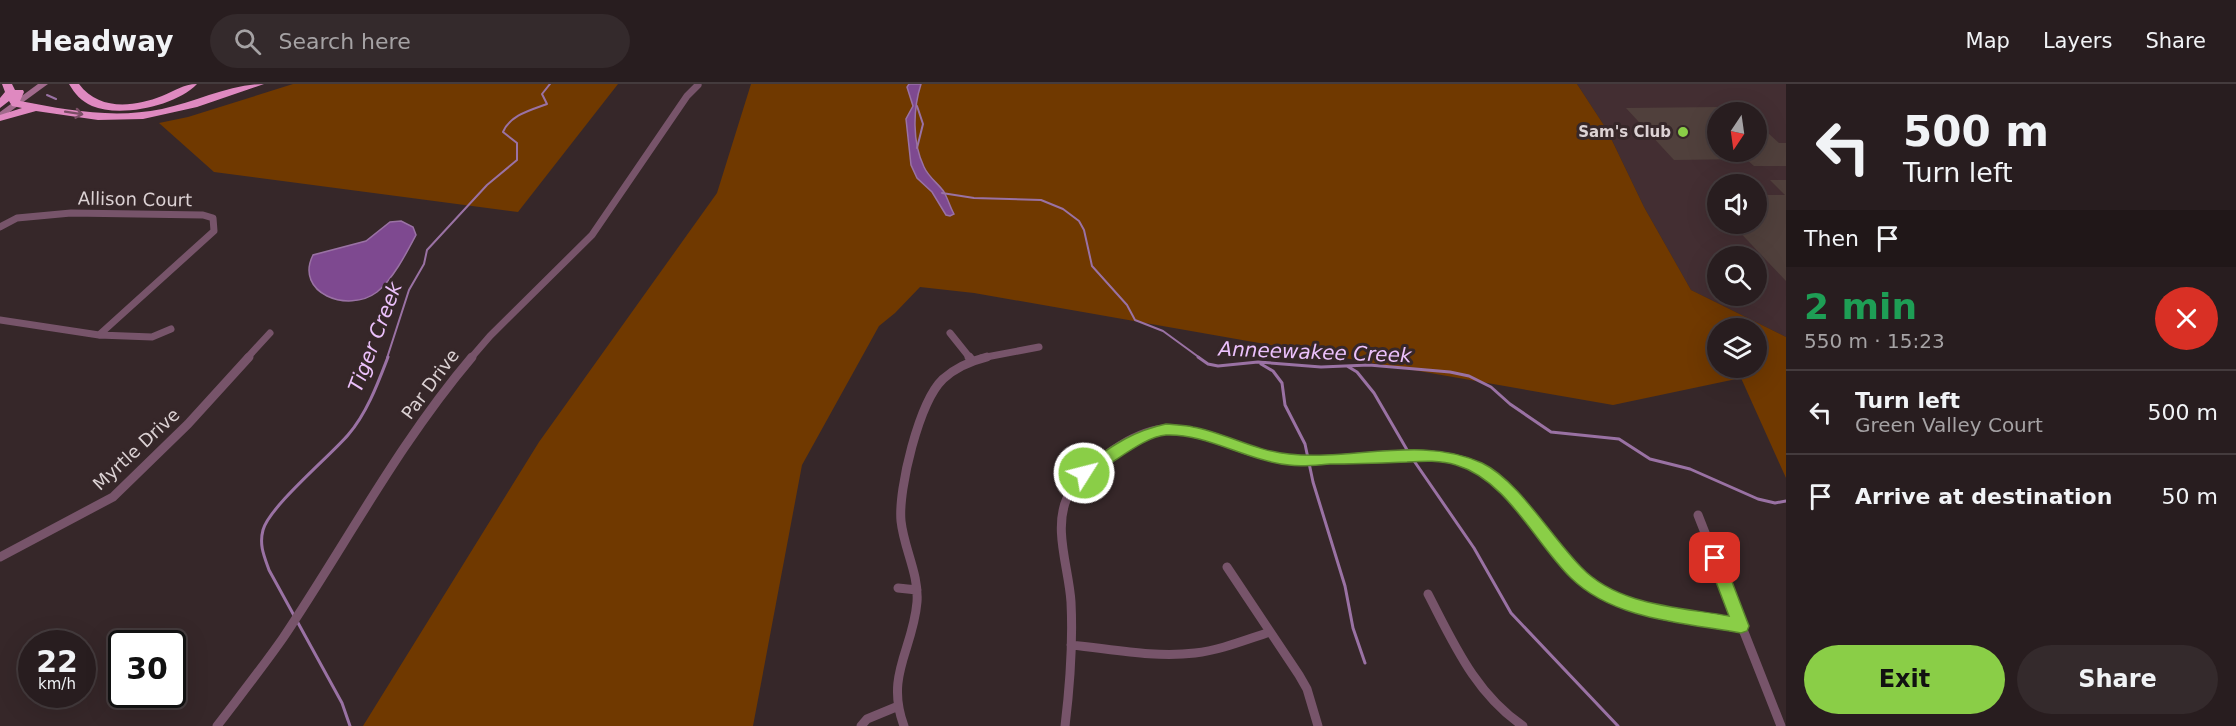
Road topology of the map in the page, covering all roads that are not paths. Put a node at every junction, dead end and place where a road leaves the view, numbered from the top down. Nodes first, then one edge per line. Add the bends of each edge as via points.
1 (7, 84) edge
2 (30, 84) edge
3 (44, 84) edge
4 (74, 84) edge
5 (192, 84) edge
6 (259, 84) edge
7 (698, 86) dead end
8 (19, 92) junction
9 (16, 104) junction
10 (0, 106) edge
11 (39, 108) junction
12 (0, 117) edge
13 (0, 227) edge
14 (0, 320) edge
15 (171, 328) dead end
16 (270, 333) dead end
17 (950, 333) dead end
18 (99, 335) junction
19 (1039, 347) dead end
20 (972, 361) junction
21 (1698, 515) dead end
22 (0, 557) edge
23 (1227, 567) dead end
24 (898, 588) dead end
25 (917, 590) junction
26 (1428, 594) dead end
27 (1741, 626) junction
28 (1270, 632) junction
29 (1071, 645) junction
30 (896, 707) junction
31 (217, 726) edge
32 (861, 726) edge
33 (904, 726) edge
34 (1065, 726) edge
35 (1318, 726) edge
36 (1522, 726) edge
37 (1780, 726) edge

1 - 10 highway via 10,92
2 - 8 main road
3 - 9 main road
4 - 5 highway via 91,102 126,107 158,101
11 -> 6 highway via 103,117 136,116
7 - 31 street, Par Drive via 687,96 592,235 490,336 445,389 282,639
8 - 9 highway
8 - 10 main road
9 - 11 highway
9 - 12 main road
11 - 12 highway
13 - 18 street, Allison Court via 17,218 71,213 213,218 213,231
14 - 18 street
15 - 18 street via 152,337
16 - 22 street, Myrtle Drive via 188,424 113,497
17 - 20 street
19 - 20 street
20 - 25 street via 946,376 932,393 906,471 901,520
21 - 27 street
23 - 28 street
24 - 25 street
25 - 30 street via 916,612 898,673
26 - 36 street via 1477,686 1499,710
27 - 29 street via 1640,607 1603,593 1577,574 1499,482 1457,459 1430,456 1290,460 1257,454 1193,432 1166,429 1144,434 1090,469 1066,500 1061,531 1069,580
27 - 37 street
28 - 29 street via 1194,653
28 - 35 street via 1307,689
29 - 34 street
30 - 32 street via 867,719
30 - 33 street

